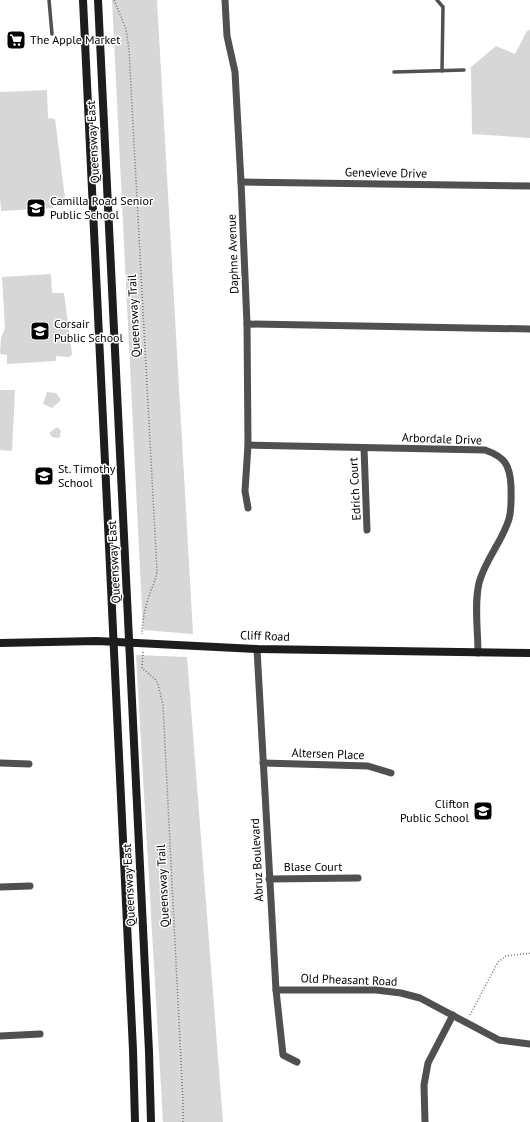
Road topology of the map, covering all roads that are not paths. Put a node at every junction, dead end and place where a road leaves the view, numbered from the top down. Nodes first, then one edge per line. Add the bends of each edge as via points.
1 (50, 0) edge
2 (83, 0) edge
3 (98, 0) edge
4 (225, 0) edge
5 (437, 0) edge
6 (52, 34) dead end
7 (464, 70) dead end
8 (442, 71) junction
9 (394, 72) dead end
10 (241, 182) junction
11 (530, 186) edge
12 (247, 324) junction
13 (530, 329) edge
14 (248, 445) junction
15 (364, 448) junction
16 (248, 508) dead end
17 (367, 530) dead end
18 (113, 642) junction
19 (130, 642) junction
20 (0, 643) edge
21 (256, 648) junction
22 (478, 653) junction
23 (530, 653) edge
24 (263, 763) junction
25 (0, 764) edge
26 (29, 764) dead end
27 (391, 773) dead end
28 (269, 878) junction
29 (358, 878) dead end
30 (30, 886) dead end
31 (0, 887) edge
32 (276, 990) junction
33 (453, 1015) junction
34 (40, 1034) dead end
35 (0, 1036) edge
36 (530, 1044) edge
37 (296, 1062) dead end
38 (135, 1122) edge
39 (151, 1122) edge
40 (425, 1122) edge

1 - 6 lane
2 - 18 main road, Queensway East
3 - 19 main road, Queensway East
4 - 10 street, Daphne Avenue via 227,36 235,79
5 - 8 lane via 443,7
7 - 8 lane
8 - 9 lane
10 - 11 street, Genevieve Drive
10 - 12 street, Daphne Avenue
12 - 13 street
12 - 14 street, Daphne Avenue
14 - 15 street, Arbordale Drive
14 - 16 street, Daphne Avenue via 245,490
15 - 17 street, Edrich Court
15 - 22 street, Arbordale Drive via 485,450 502,458 507,466 511,508 503,533 479,583
18 - 19 main road, Cliff Road
18 - 20 main road, Cliff Road
18 - 38 main road, Queensway East
19 - 21 main road, Cliff Road
19 - 39 main road, Queensway East
21 - 22 main road, Cliff Road
21 - 24 street, Abruz Boulevard
22 - 23 main road, Cliff Road
24 - 27 street, Altersen Place via 368,766
24 - 28 street, Abruz Boulevard
25 - 26 street
28 - 29 street, Blase Court
28 - 32 street, Abruz Boulevard
30 - 31 street
32 - 33 street, Old Pheasant Road via 401,992 420,998
32 - 37 street, Abruz Boulevard via 283,1055
33 - 36 street, Old Pheasant Road via 499,1040
33 - 40 street via 428,1062 424,1085
34 - 35 street

